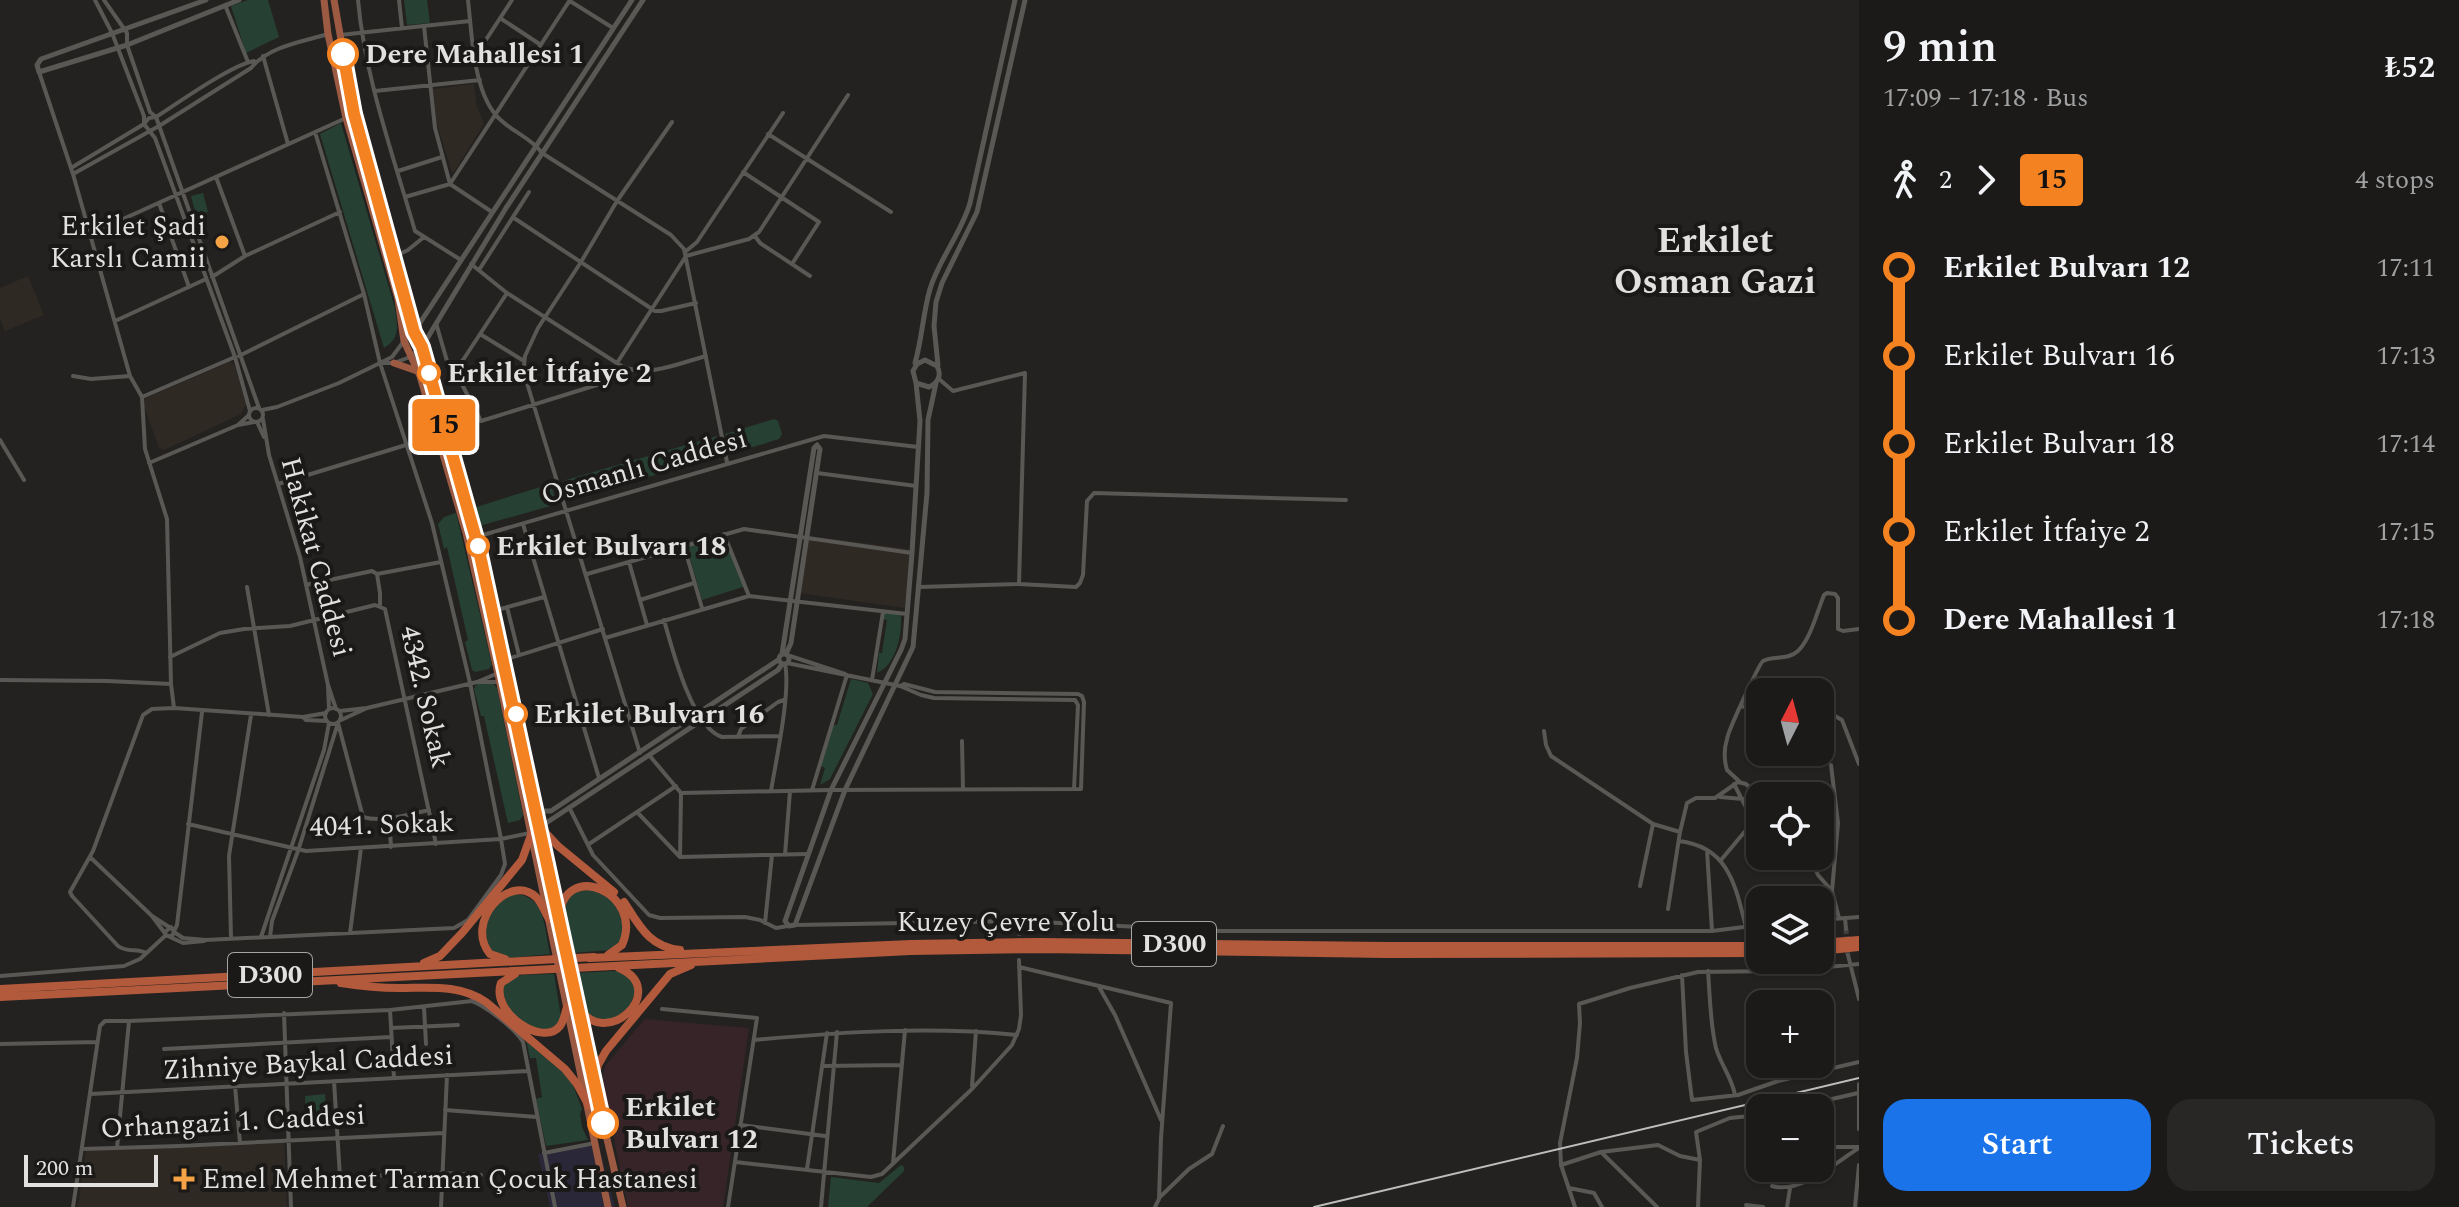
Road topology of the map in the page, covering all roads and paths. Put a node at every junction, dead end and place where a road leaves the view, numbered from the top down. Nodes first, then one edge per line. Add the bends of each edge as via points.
1 (95, 0) edge
2 (104, 0) edge
3 (206, 0) edge
4 (239, 0) edge
5 (334, 0) edge
6 (358, 0) edge
7 (399, 0) edge
8 (468, 0) edge
9 (632, 0) edge
10 (643, 0) edge
11 (1015, 0) edge
12 (1025, 0) edge
13 (511, 1) edge
14 (573, 1) edge
15 (323, 2) edge
16 (225, 5) junction
17 (500, 18) junction
18 (470, 21) junction
19 (424, 26) junction
20 (402, 28) junction
21 (613, 28) junction
22 (123, 30) junction
23 (361, 32) junction
24 (112, 33) junction
25 (328, 34) junction
26 (340, 35) junction
27 (127, 45) junction
28 (541, 45) junction
29 (118, 47) junction
30 (263, 56) junction
31 (474, 58) junction
32 (257, 60) junction
33 (248, 62) junction
34 (251, 68) junction
35 (39, 72) junction
36 (480, 80) junction
37 (430, 85) junction
38 (375, 91) junction
39 (848, 95) dead end
40 (783, 113) dead end
41 (495, 114) junction
42 (156, 117) junction
43 (346, 118) junction
44 (672, 122) dead end
45 (144, 124) junction
46 (159, 126) junction
47 (149, 131) junction
48 (315, 132) junction
49 (768, 134) junction
50 (288, 144) junction
51 (536, 145) junction
52 (542, 153) junction
53 (442, 157) junction
54 (806, 159) junction
55 (72, 171) junction
56 (398, 171) junction
57 (743, 172) junction
58 (216, 177) junction
59 (450, 184) junction
60 (529, 192) dead end
61 (179, 194) junction
62 (405, 197) junction
63 (781, 197) junction
64 (617, 201) junction
65 (159, 203) junction
66 (340, 212) junction
67 (492, 212) junction
68 (891, 212) dead end
69 (514, 218) junction
70 (90, 234) junction
71 (755, 236) junction
72 (424, 237) junction
73 (686, 254) junction
74 (245, 256) junction
75 (393, 257) junction
76 (461, 260) junction
77 (581, 262) junction
78 (471, 264) junction
79 (792, 264) junction
80 (479, 270) junction
81 (810, 276) dead end
82 (212, 277) junction
83 (206, 279) junction
84 (189, 287) junction
85 (507, 293) junction
86 (364, 294) junction
87 (696, 303) junction
88 (652, 309) junction
89 (545, 317) junction
90 (115, 321) junction
91 (436, 321) junction
92 (414, 332) junction
93 (480, 334) junction
94 (404, 341) junction
95 (422, 347) junction
96 (237, 356) junction
97 (706, 356) junction
98 (410, 357) junction
99 (524, 361) junction
100 (380, 363) junction
101 (394, 363) junction
102 (617, 363) junction
103 (914, 367) junction
104 (454, 369) junction
105 (628, 369) junction
106 (939, 370) junction
107 (417, 371) junction
108 (73, 376) dead end
109 (130, 376) junction
110 (937, 381) junction
111 (916, 383) junction
112 (142, 397) junction
113 (534, 405) junction
114 (277, 407) junction
115 (260, 409) junction
116 (250, 413) junction
117 (263, 418) junction
118 (256, 422) junction
119 (238, 425) junction
120 (265, 439) junction
121 (0, 440) edge
122 (817, 441) junction
123 (407, 445) junction
124 (918, 447) junction
125 (727, 462) junction
126 (149, 463) junction
127 (817, 473) junction
128 (24, 480) dead end
129 (278, 484) junction
130 (916, 486) junction
131 (1346, 500) dead end
132 (566, 511) junction
133 (523, 524) junction
134 (724, 534) junction
135 (476, 537) junction
136 (804, 538) junction
137 (684, 546) junction
138 (912, 553) junction
139 (441, 562) junction
140 (629, 562) junction
141 (377, 574) junction
142 (587, 574) junction
143 (694, 583) junction
144 (1019, 584) junction
145 (306, 585) junction
146 (247, 587) dead end
147 (919, 587) junction
148 (749, 596) junction
149 (544, 597) junction
150 (640, 600) junction
151 (794, 600) junction
152 (381, 606) junction
153 (507, 607) junction
154 (702, 608) junction
155 (493, 611) junction
156 (883, 611) junction
157 (907, 614) junction
158 (314, 620) junction
159 (664, 620) junction
160 (647, 625) junction
161 (255, 628) junction
162 (603, 629) junction
163 (1859, 629) edge
164 (605, 638) junction
165 (557, 644) junction
166 (519, 656) junction
167 (170, 657) junction
168 (784, 659) junction
169 (504, 660) junction
170 (847, 675) junction
171 (499, 678) junction
172 (0, 680) edge
173 (872, 680) junction
174 (470, 683) junction
175 (885, 683) junction
176 (171, 684) junction
177 (328, 685) junction
178 (898, 685) junction
179 (1082, 696) junction
180 (406, 699) junction
181 (784, 700) junction
182 (1077, 701) junction
183 (1741, 706) junction
184 (1746, 707) edge
185 (174, 708) junction
186 (367, 708) junction
187 (338, 710) junction
188 (202, 711) junction
189 (328, 711) junction
190 (251, 714) junction
191 (269, 715) junction
192 (1834, 716) edge
193 (303, 717) junction
194 (701, 717) junction
195 (328, 722) junction
196 (339, 722) junction
197 (1544, 731) dead end
198 (780, 736) junction
199 (738, 737) junction
200 (962, 741) dead end
201 (1856, 745) edge
202 (640, 753) junction
203 (649, 754) junction
204 (1859, 764) edge
205 (1831, 766) edge
206 (600, 779) junction
207 (1737, 783) junction
208 (1746, 784) edge
209 (676, 786) junction
210 (963, 789) junction
211 (1078, 789) junction
212 (812, 790) junction
213 (831, 790) junction
214 (845, 790) junction
215 (771, 791) junction
216 (790, 791) junction
217 (681, 793) junction
218 (1718, 796) junction
219 (1742, 799) junction
220 (1746, 799) edge
221 (569, 807) junction
222 (1746, 807) edge
223 (429, 810) junction
224 (537, 811) junction
225 (637, 812) junction
226 (389, 817) junction
227 (188, 824) junction
228 (1653, 824) junction
229 (540, 827) junction
230 (1746, 830) edge
231 (1680, 832) junction
232 (231, 833) junction
233 (531, 834) junction
234 (501, 839) junction
235 (1679, 841) junction
236 (436, 844) junction
237 (588, 845) junction
238 (291, 847) junction
239 (391, 847) junction
240 (361, 848) junction
241 (299, 849) junction
242 (1707, 849) junction
243 (808, 854) junction
244 (772, 855) junction
245 (785, 855) junction
246 (90, 857) junction
247 (680, 857) junction
248 (1721, 860) junction
249 (1816, 870) edge
250 (1640, 886) dead end
251 (1828, 886) edge
252 (1833, 886) edge
253 (1834, 899) edge
254 (1668, 909) dead end
255 (1859, 917) edge
256 (554, 918) junction
257 (1839, 918) junction
258 (1845, 918) junction
259 (1834, 919) edge
260 (765, 923) junction
261 (792, 925) junction
262 (1746, 927) joint
263 (1846, 929) tunnel mouth
264 (1712, 931) junction
265 (170, 932) junction
266 (350, 933) junction
267 (261, 937) junction
268 (270, 937) junction
269 (231, 938) junction
270 (1859, 940) edge
271 (1834, 942) edge
272 (1746, 946) edge
273 (1859, 947) edge
274 (1834, 950) edge
275 (713, 952) junction
276 (146, 953) junction
277 (1746, 953) edge
278 (1848, 955) tunnel mouth
279 (1019, 960) dead end
280 (700, 962) junction
281 (591, 963) junction
282 (1859, 964) edge
283 (1851, 965) junction
284 (525, 966) junction
285 (611, 966) junction
286 (1019, 967) junction
287 (358, 970) junction
288 (1708, 971) junction
289 (1682, 975) junction
290 (0, 976) edge
291 (324, 980) junction
292 (1098, 985) junction
293 (0, 989) edge
294 (0, 997) edge
295 (1859, 999) edge
296 (578, 1006) junction
297 (424, 1007) junction
298 (567, 1007) junction
299 (662, 1009) dead end
300 (390, 1010) junction
301 (284, 1013) junction
302 (129, 1021) junction
303 (458, 1025) dead end
304 (425, 1027) junction
305 (391, 1028) junction
306 (905, 1030) junction
307 (976, 1031) junction
308 (837, 1032) junction
309 (827, 1033) junction
310 (1017, 1035) junction
311 (391, 1037) junction
312 (754, 1040) junction
313 (97, 1042) junction
314 (284, 1043) junction
315 (0, 1044) edge
316 (426, 1044) dead end
317 (164, 1049) dead end
318 (1859, 1062) edge
319 (901, 1065) junction
320 (822, 1066) junction
321 (833, 1066) junction
322 (528, 1071) junction
323 (447, 1075) junction
324 (394, 1078) junction
325 (334, 1081) junction
326 (287, 1084) junction
327 (594, 1084) junction
328 (1859, 1084) edge
329 (235, 1086) junction
330 (972, 1089) junction
331 (122, 1092) junction
332 (1858, 1093) edge
333 (90, 1094) junction
334 (1735, 1095) junction
335 (1834, 1099) edge
336 (589, 1106) junction
337 (445, 1110) junction
338 (537, 1117) junction
339 (1746, 1117) edge
340 (1162, 1123) junction
341 (740, 1125) junction
342 (1223, 1126) dead end
343 (1859, 1129) edge
344 (444, 1133) junction
345 (812, 1135) junction
346 (826, 1136) junction
347 (338, 1137) junction
348 (290, 1141) junction
349 (240, 1143) junction
350 (595, 1143) junction
351 (1834, 1147) edge
352 (1859, 1147) edge
353 (117, 1148) junction
354 (82, 1149) junction
355 (1601, 1152) junction
356 (544, 1153) junction
357 (1700, 1160) junction
358 (735, 1162) junction
359 (892, 1164) junction
360 (1561, 1165) junction
361 (1859, 1165) edge
362 (807, 1169) junction
363 (823, 1171) junction
364 (442, 1173) junction
365 (481, 1175) dead end
366 (340, 1177) junction
367 (290, 1179) junction
368 (1772, 1186) dead end
369 (1569, 1188) junction
370 (1790, 1188) junction
371 (1159, 1199) junction
372 (1746, 1205) dead end
373 (73, 1207) edge
374 (291, 1207) edge
375 (441, 1207) edge
376 (555, 1207) edge
377 (608, 1207) edge
378 (623, 1207) edge
379 (728, 1207) edge
380 (821, 1207) edge
381 (1155, 1207) edge
382 (1575, 1207) edge
383 (1602, 1207) edge
384 (1657, 1207) edge
385 (1698, 1207) edge
386 (1763, 1207) edge
387 (1787, 1207) edge
388 (1855, 1207) edge

1 - 24 street
2 - 22 street
3 - 22 street
4 - 16 street
5 - 26 main road
6 - 23 street
7 - 20 street
8 - 18 street
9 - 21 street
10 - 52 street
11 - 103 street via 966,218 930,288
12 - 106 street via 977,212 936,302
13 - 17 street
14 - 21 street
14 - 28 street
15 - 25 main road
16 - 27 street
16 - 33 street
17 - 28 street
17 - 31 street
18 - 19 street
18 - 31 street
19 - 20 street
19 - 37 street
20 - 23 street
21 - 51 street
22 - 24 street
22 - 27 street
23 - 26 street
23 - 38 street
24 - 29 street
24 - 35 street via 41,59
25 - 30 street
25 - 43 main road
26 - 75 main road via 354,114
27 - 29 street
27 - 42 street
28 - 41 street
29 - 35 street
29 - 45 street
30 - 32 street
30 - 50 street
31 - 36 street
32 - 33 street
32 - 34 street
33 - 34 street
33 - 42 street
34 - 46 street
35 - 55 street
36 - 37 street
36 - 41 street
37 - 38 street
37 - 53 street
38 - 56 street
39 - 54 street
40 - 49 street
41 - 51 street
41 - 59 street
42 - 45 street
42 - 46 street
43 - 48 street
43 - 94 main road via 398,299
44 - 64 street
45 - 47 street
45 - 55 street
46 - 47 street
46 - 61 street
47 - 55 street
47 - 61 street
48 - 50 street
48 - 66 street
49 - 54 street
49 - 57 street
50 - 58 street
51 - 52 street
51 - 67 street
52 - 64 street
52 - 78 street
53 - 56 street
53 - 59 street
54 - 63 street
54 - 68 street
55 - 70 street
56 - 62 street
57 - 63 street
57 - 73 street
58 - 61 street
58 - 74 street
59 - 62 street
59 - 67 street
60 - 69 street
61 - 65 street
61 - 82 street
61 - 83 street
62 - 72 street via 415,231
63 - 71 street
63 - 79 street via 819,222
64 - 73 street via 671,235
64 - 77 street
65 - 70 street
65 - 84 street
66 - 74 street
66 - 86 street
67 - 76 street
69 - 77 street
69 - 80 street
70 - 90 street
71 - 73 street
71 - 79 street
72 - 75 street
72 - 76 street
73 - 87 street
73 - 88 street
74 - 82 street
75 - 92 main road
76 - 92 street
77 - 88 street
77 - 89 street
78 - 80 street
78 - 91 street
79 - 81 street
80 - 85 street
82 - 96 street
83 - 84 street
83 - 96 street
84 - 90 street
85 - 89 street
85 - 93 street
86 - 96 street
86 - 100 street
87 - 88 street
87 - 97 street
88 - 102 street
89 - 99 street
89 - 102 street
90 - 109 street
91 - 95 street
91 - 104 street
92 - 94 street
92 - 95 main road
93 - 99 street
93 - 104 street
94 - 98 main road
94 - 100 street
95 - 98 street
95 - 135 main road
96 - 112 street
96 - 115 street
96 - 116 street
97 - 105 street via 650,371
97 - 125 street
98 - 101 street
98 - 107 main road
99 - 113 street
100 - 101 street
100 - 114 street
100 - 123 street
101 - 107 main road
102 - 105 street
103 - 106 street via 925,360
103 - 111 street
104 - 113 street via 481,421
105 - 113 street via 616,379
106 - 110 street
107 - 171 main road via 466,533
108 - 109 street
109 - 112 street
110 - 111 street via 924,387
110 - 144 street via 953,391 1025,373
110 - 147 street via 928,420
111 - 124 street
112 - 126 street
113 - 132 street
114 - 115 street
114 - 117 street
115 - 116 street
115 - 117 street, Hakikat Caddesi
116 - 118 street, Hakikat Caddesi
116 - 119 street
117 - 118 street
117 - 120 street, Hakikat Caddesi
118 - 119 street
118 - 120 street, Hakikat Caddesi
119 - 126 street
120 - 129 street, Hakikat Caddesi
121 - 128 street
122 - 124 street, Osmanlı Caddesi via 830,435
122 - 125 street, Osmanlı Caddesi
122 - 127 street
122 - 136 street
123 - 129 street
123 - 139 street
124 - 130 street
125 - 132 street, Osmanlı Caddesi
126 - 167 street via 167,519
127 - 130 street
127 - 136 street
129 - 145 street, Hakikat Caddesi
130 - 138 street
131 - 144 street via 1094,493 1087,501 1079,584
132 - 133 street, Osmanlı Caddesi
132 - 142 street
133 - 135 street, Osmanlı Caddesi
133 - 149 street
134 - 136 street via 750,529
134 - 137 street
134 - 148 street
135 - 155 main road
136 - 138 street
136 - 151 street
137 - 140 street
137 - 143 street
138 - 157 street
139 - 141 street
139 - 174 street
140 - 142 street
140 - 150 street
141 - 145 street via 370,571
141 - 152 street, 4342. Sokak
142 - 162 street
143 - 150 street
143 - 154 street
144 - 147 street
145 - 158 street, Hakikat Caddesi
146 - 161 street
147 - 178 street via 914,642
148 - 151 street
148 - 154 street
149 - 153 street
149 - 165 street
150 - 160 street
151 - 156 street
151 - 168 street via 791,643
152 - 158 street
152 - 180 street, 4342. Sokak
153 - 155 street
153 - 166 street
154 - 159 street
155 - 169 main road
156 - 157 street
156 - 173 street
157 - 175 street via 901,650
158 - 161 street
158 - 177 street, Hakikat Caddesi
159 - 160 street
159 - 194 street via 681,681
160 - 164 street
161 - 167 street via 220,633
161 - 191 street
162 - 164 street
162 - 165 street
163 - 183 street via 1838,629 1838,598 1825,594 1803,644 1789,656 1761,663
164 - 202 street
165 - 166 street
165 - 206 street
166 - 169 street
167 - 176 street
168 - 170 street
168 - 181 street
168 - 194 street
169 - 224 main road
170 - 173 street
170 - 212 street
171 - 174 street
171 - 233 main road
172 - 176 street
173 - 175 street
174 - 180 street
174 - 234 street
175 - 178 street
175 - 213 street
176 - 185 street
177 - 187 street, Hakikat Caddesi
177 - 189 street, Hakikat Caddesi
178 - 179 street via 935,692
178 - 182 street via 930,697
178 - 214 street
179 - 182 street
179 - 211 street
180 - 186 street
180 - 223 street, 4342. Sokak
181 - 198 street
181 - 199 street via 741,729
182 - 211 street
183 - 184 street
183 - 207 street via 1727,735 1725,754 1727,770
185 - 188 street
185 - 246 street via 152,709 141,718
186 - 187 street
186 - 196 street
187 - 189 street
187 - 196 street, Hakikat Caddesi
188 - 190 street
188 - 227 street
189 - 193 street
189 - 195 street, Hakikat Caddesi
190 - 191 street
190 - 232 street
191 - 193 street
192 - 201 street
193 - 195 street
194 - 199 street via 718,737
194 - 202 street
194 - 203 street
195 - 196 street
195 - 238 street via 324,750
196 - 226 street, Hakikat Caddesi via 361,814 367,819
196 - 241 street
197 - 228 street via 1551,756
198 - 199 street
198 - 215 street
200 - 210 street
201 - 204 street
202 - 203 street
202 - 206 street
203 - 209 street
203 - 221 street
205 - 252 street via 1838,815
206 - 224 street via 551,811
207 - 208 street
207 - 218 street
207 - 219 street
209 - 217 street
209 - 225 street
210 - 211 street
210 - 214 street
212 - 213 street
212 - 216 street
213 - 214 street
213 - 243 street
214 - 261 street
215 - 216 street
215 - 217 street
216 - 245 street
217 - 247 street
218 - 219 street
218 - 231 street via 1689,801
219 - 220 street
219 - 222 street
221 - 229 street
221 - 237 street
223 - 226 street
223 - 236 street, 4342. Sokak
224 - 229 main road
225 - 237 street
225 - 247 street
226 - 239 street
227 - 232 street, 4041. Sokak
227 - 265 street via 177,927
228 - 231 street
228 - 250 street
229 - 256 main road
229 - 275 highway via 620,897 650,938 672,949
230 - 248 street
231 - 235 street
232 - 238 street, 4041. Sokak
232 - 269 street
233 - 234 street, 4041. Sokak
233 - 256 main road
233 - 287 highway via 519,865 440,956 423,963
234 - 236 street, 4041. Sokak
234 - 266 street via 503,872 463,924
235 - 242 street
235 - 254 street
236 - 239 street, 4041. Sokak
237 - 260 street via 653,916 745,917
238 - 241 street, 4041. Sokak
238 - 267 street
239 - 240 street, 4041. Sokak
240 - 241 street, 4041. Sokak
240 - 266 street
241 - 268 street
242 - 248 street
242 - 264 street
243 - 245 street
243 - 261 street via 785,921
244 - 245 street
244 - 247 street
244 - 260 street
246 - 265 street
246 - 276 street via 71,887 72,896 120,948
248 - 262 street via 1735,884
249 - 251 street
253 - 257 street
255 - 258 street
256 - 281 highway via 564,898 579,887 600,889 618,903 626,922 623,943
256 - 284 highway via 537,898 522,891 504,896 487,911 481,935 487,951
256 - 296 main road
256 - 298 main road
257 - 258 street
257 - 259 street
258 - 263 street
260 - 261 street via 776,928
261 - 264 street via 1019,921 1220,931
262 - 264 street
265 - 269 street via 183,943
265 - 276 street
266 - 268 street
267 - 268 street
267 - 269 street
270 - 271 highway
272 - 275 highway, Kuzey Çevre Yolu / D300 via 1039,942
273 - 274 highway
275 - 281 highway, Kuzey Çevre Yolu / D300
276 - 290 street via 120,967
277 - 280 highway, Kuzey Çevre Yolu / D300 via 1011,950
278 - 283 street
279 - 286 street
280 - 285 highway, Kuzey Çevre Yolu / D300
280 - 327 highway via 670,974 603,1056
281 - 284 highway, D300
281 - 285 highway, Kuzey Çevre Yolu / D300
282 - 283 street
283 - 288 street
283 - 295 street
284 - 287 highway, D300
284 - 291 highway, D300
284 - 298 highway via 499,986 499,1001 508,1013 547,1033 560,1026
285 - 296 highway via 626,970 636,981 639,995 632,1009 601,1023 588,1019
286 - 292 street
286 - 310 street
287 - 293 highway, D300
288 - 289 street
288 - 334 street via 1715,1042
289 - 334 street via 1692,1100
289 - 360 street via 1579,1004 1577,1058 1561,1132
291 - 294 highway, D300
291 - 336 highway via 472,994 565,1069
292 - 340 street
292 - 340 street via 1171,1003
296 - 327 main road
297 - 300 street
297 - 304 street
297 - 322 street via 479,1003 520,1038
298 - 336 main road
299 - 312 street via 757,1018
300 - 301 street
300 - 305 street
301 - 302 street
301 - 314 street
302 - 313 street via 103,1022
302 - 331 street
303 - 304 street
304 - 305 street
304 - 316 street
305 - 311 street
306 - 307 street
306 - 308 street
306 - 319 street
307 - 310 street
307 - 330 street
308 - 309 street
308 - 321 street
309 - 312 street
309 - 320 street
310 - 330 street via 1009,1051
311 - 314 street
311 - 324 street
312 - 341 street
313 - 315 street
313 - 333 street
314 - 317 street
314 - 326 street
318 - 334 street
319 - 321 street
319 - 359 street
320 - 321 street
320 - 345 street
321 - 346 street
322 - 323 street, Zihniye Baykal Caddesi
322 - 338 street
323 - 324 street, Zihniye Baykal Caddesi
323 - 337 street
324 - 325 street, Zihniye Baykal Caddesi
325 - 326 street, Zihniye Baykal Caddesi
325 - 347 street
326 - 329 street, Zihniye Baykal Caddesi
326 - 348 street
327 - 378 main road
328 - 332 street
329 - 331 street, Zihniye Baykal Caddesi
329 - 349 street
330 - 359 street
331 - 333 street, Zihniye Baykal Caddesi
331 - 353 street
332 - 335 street
332 - 343 street
333 - 354 street
336 - 350 main road
337 - 338 street
337 - 344 street
338 - 356 street
339 - 357 street via 1696,1132
340 - 371 street
341 - 345 street
341 - 358 street
342 - 371 street via 1212,1154
344 - 347 street, Orhangazi 1. Caddesi
344 - 364 street
345 - 346 street
345 - 362 street
346 - 363 street
347 - 348 street, Orhangazi 1. Caddesi
347 - 366 street
348 - 349 street, Orhangazi 1. Caddesi
348 - 367 street
349 - 353 street, Orhangazi 1. Caddesi
350 - 356 street
350 - 377 main road
351 - 352 street
352 - 370 street
353 - 354 street, Orhangazi 1. Caddesi
354 - 373 street, Orhangazi 1. Caddesi
355 - 357 street via 1658,1145
355 - 360 street
355 - 384 street
356 - 376 street
357 - 385 street
358 - 362 street
358 - 379 street
359 - 363 street via 874,1177
360 - 369 street
361 - 388 street
362 - 363 street
363 - 380 street
364 - 365 street
364 - 366 street
364 - 375 street
366 - 367 street
367 - 374 street
368 - 370 street
369 - 382 street
369 - 383 street via 1594,1193
370 - 387 street
371 - 381 street
372 - 386 street

